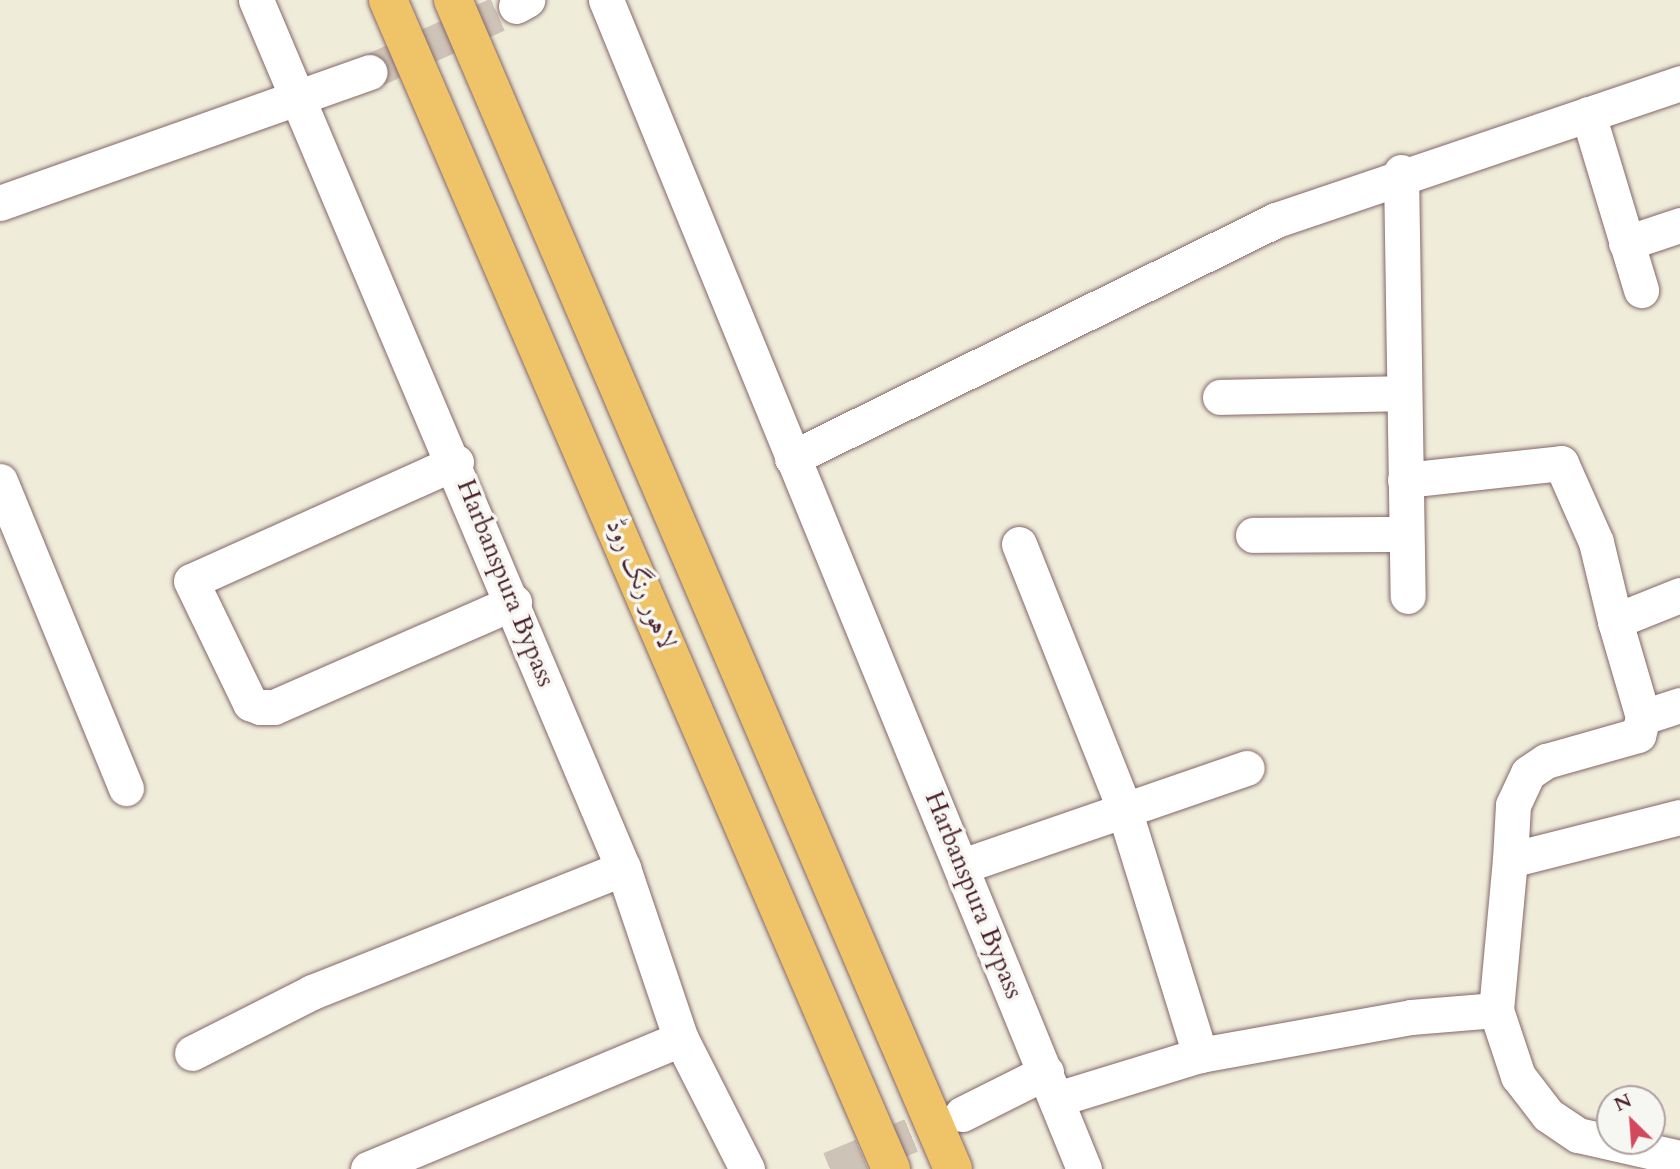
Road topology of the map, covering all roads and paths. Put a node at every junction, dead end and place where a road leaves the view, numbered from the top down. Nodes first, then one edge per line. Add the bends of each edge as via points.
1 (256, 0) edge
2 (388, 0) edge
3 (453, 0) edge
4 (606, 0) edge
5 (369, 72) tunnel mouth
6 (1680, 83) edge
7 (298, 96) junction
8 (1588, 114) junction
9 (1401, 172) junction
10 (0, 203) edge
11 (1680, 225) edge
12 (1626, 243) junction
13 (1641, 290) dead end
14 (1404, 393) junction
15 (1220, 397) dead end
16 (792, 458) junction
17 (456, 462) junction
18 (1405, 480) junction
19 (0, 481) edge
20 (1406, 534) junction
21 (1254, 536) dead end
22 (1019, 544) dead end
23 (1680, 595) edge
24 (1408, 596) dead end
25 (514, 602) junction
26 (1615, 621) junction
27 (1680, 705) edge
28 (1643, 717) junction
29 (1247, 768) dead end
30 (126, 788) dead end
31 (1124, 806) junction
32 (1680, 817) edge
33 (1510, 860) junction
34 (962, 866) junction
35 (623, 867) junction
36 (1496, 1010) junction
37 (681, 1039) junction
38 (192, 1053) dead end
39 (1200, 1055) junction
40 (1051, 1086) junction
41 (962, 1114) tunnel mouth
42 (1680, 1158) edge
43 (368, 1169) edge
44 (747, 1169) edge
45 (891, 1169) edge
46 (953, 1169) edge
47 (1084, 1169) edge

1 - 7 street, Harbanspura Bypass
2 - 45 highway, لاہور رنگ روڈ
3 - 46 highway
4 - 16 street, Harbanspura Bypass
5 - 7 street
6 - 8 street
7 - 10 street
7 - 17 street, Harbanspura Bypass
8 - 9 street
8 - 12 street
9 - 14 street
9 - 16 street via 1276,220
11 - 12 street
12 - 13 street
14 - 15 street
14 - 18 street
16 - 34 street, Harbanspura Bypass
17 - 25 street, Harbanspura Bypass
17 - 25 street via 191,581 250,703 260,707 274,707
18 - 20 street
18 - 26 street via 1561,463 1596,542
19 - 30 street
20 - 21 street
20 - 24 street
22 - 31 street
23 - 26 street
25 - 35 street, Harbanspura Bypass
26 - 28 street
27 - 28 street
28 - 33 street via 1638,735 1546,761 1528,773 1513,805
29 - 31 street
31 - 34 street
31 - 39 street
32 - 33 street
33 - 36 street
34 - 40 street, Harbanspura Bypass
35 - 37 street, Harbanspura Bypass
35 - 38 street via 312,992
36 - 39 street via 1411,1017
36 - 42 street via 1518,1076 1548,1115 1578,1135
37 - 43 street
37 - 44 street, Harbanspura Bypass
39 - 40 street
40 - 41 street
40 - 47 street, Harbanspura Bypass

